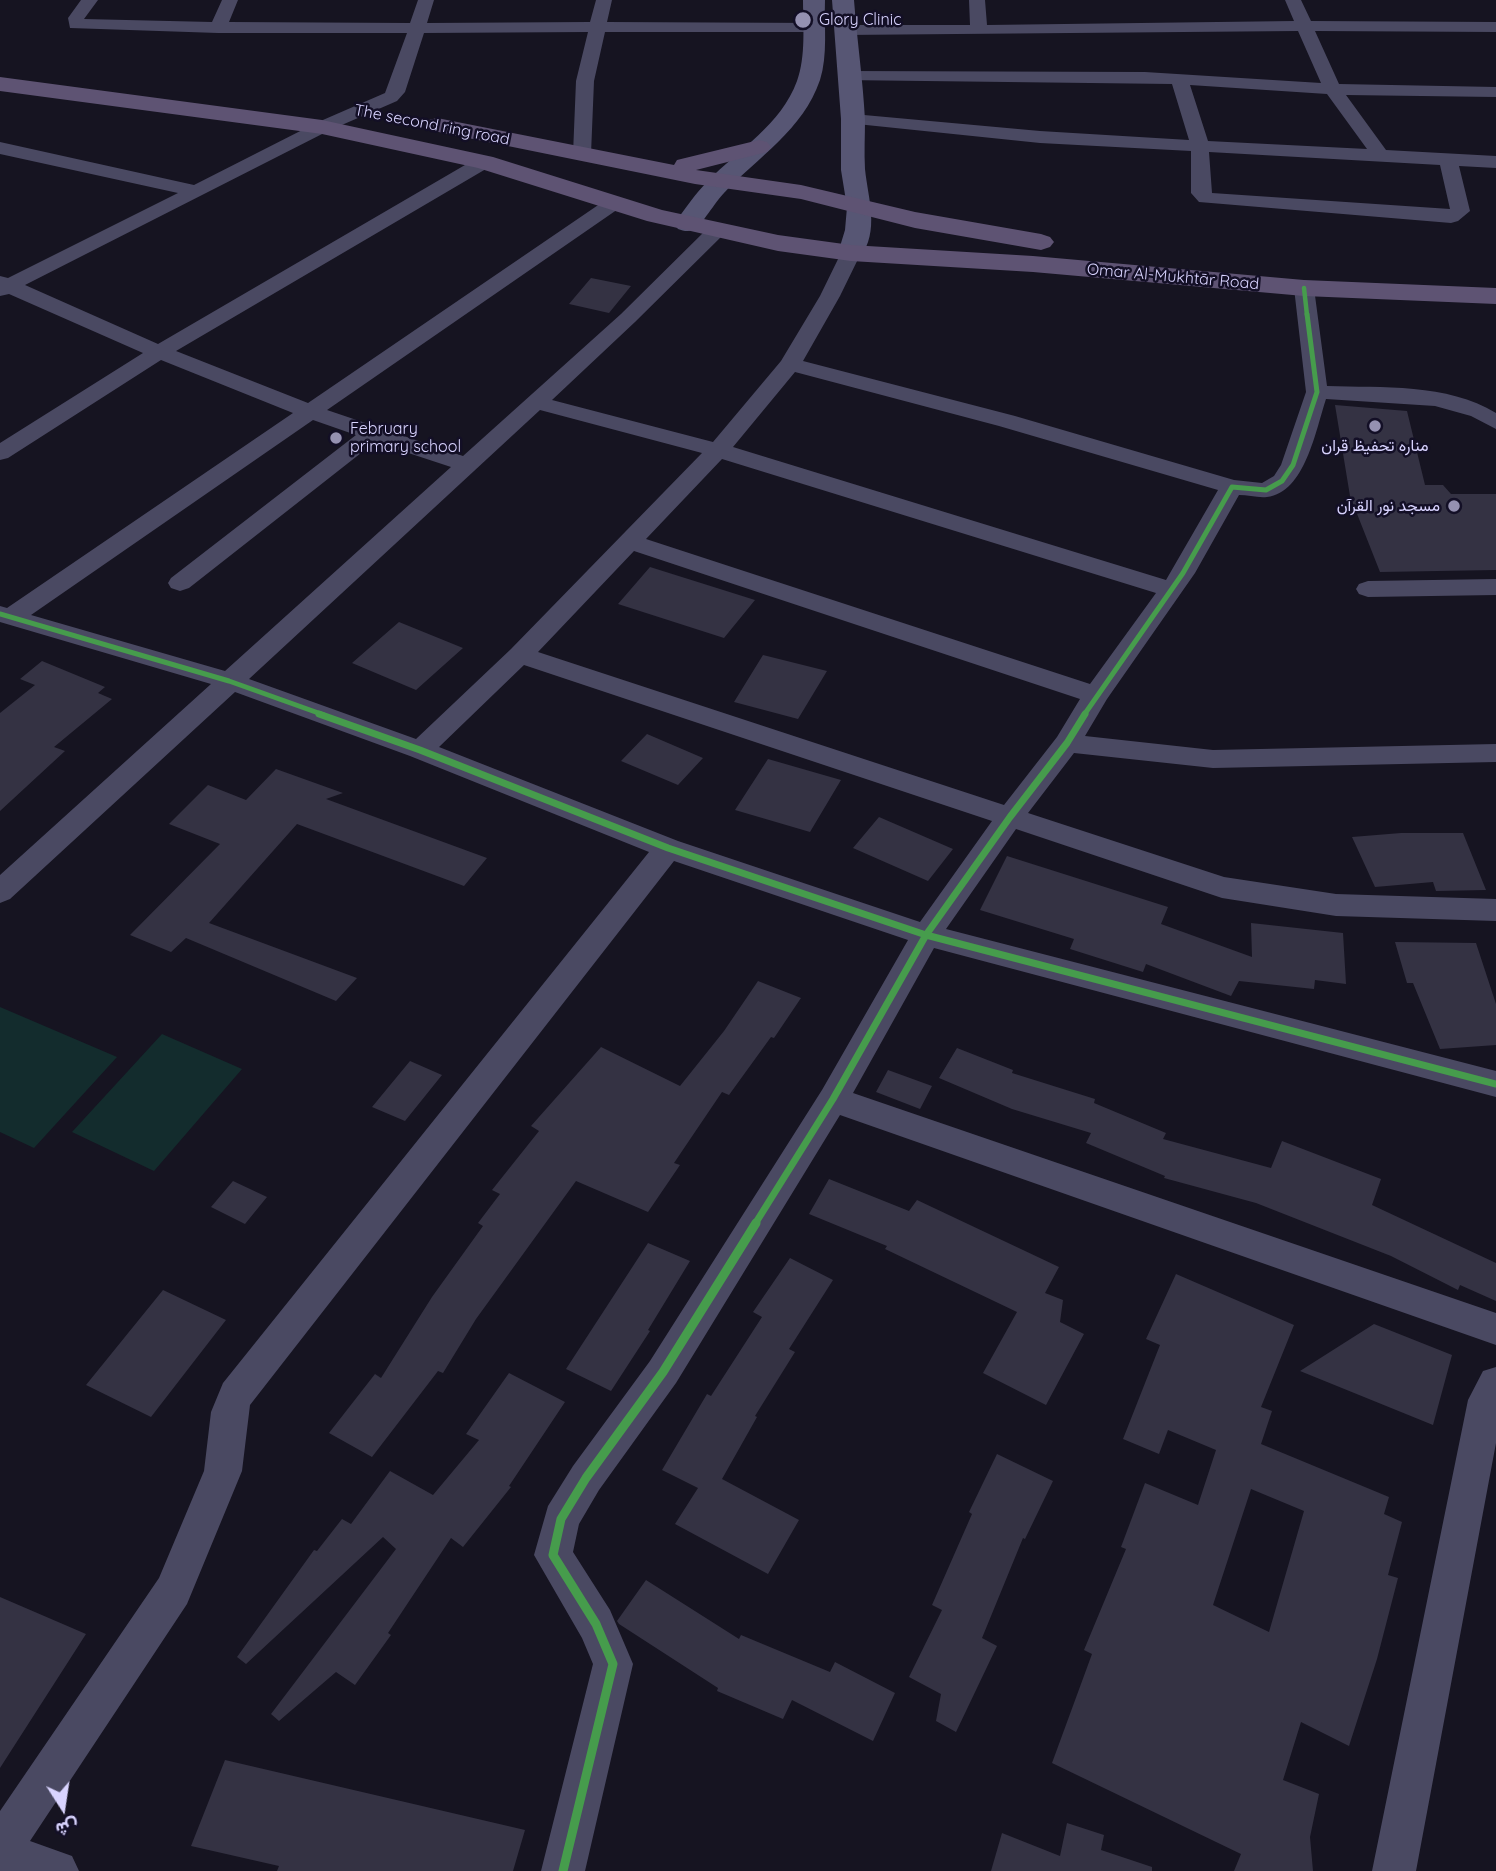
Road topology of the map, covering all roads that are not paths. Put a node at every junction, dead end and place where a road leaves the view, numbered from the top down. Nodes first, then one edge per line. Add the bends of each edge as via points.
1 (90, 0) edge
2 (230, 0) edge
3 (426, 0) edge
4 (604, 0) edge
5 (814, 0) edge
6 (844, 0) edge
7 (977, 0) edge
8 (1293, 0) edge
9 (596, 26) junction
10 (1304, 26) junction
11 (416, 27) junction
12 (813, 27) junction
13 (1496, 27) edge
14 (218, 28) junction
15 (844, 30) junction
16 (979, 30) junction
17 (37, 66) dead end
18 (848, 76) junction
19 (1179, 79) junction
20 (0, 84) edge
21 (1332, 88) junction
22 (1496, 92) edge
23 (361, 111) junction
24 (853, 119) junction
25 (322, 127) junction
26 (1200, 144) junction
27 (759, 147) junction
28 (0, 148) edge
29 (582, 154) junction
30 (1380, 155) junction
31 (1448, 160) junction
32 (484, 162) junction
33 (1496, 162) edge
34 (655, 170) junction
35 (720, 180) junction
36 (197, 191) junction
37 (614, 203) junction
38 (860, 207) junction
39 (687, 224) junction
40 (716, 231) junction
41 (973, 232) junction
42 (851, 253) junction
43 (960, 259) junction
44 (1496, 280) edge
45 (3, 286) edge
46 (1304, 288) junction
47 (1496, 296) edge
48 (159, 352) junction
49 (790, 364) junction
50 (1317, 392) junction
51 (535, 402) junction
52 (308, 411) junction
53 (1496, 422) edge
54 (372, 433) junction
55 (718, 450) junction
56 (0, 453) edge
57 (466, 465) junction
58 (1233, 487) junction
59 (629, 541) junction
60 (180, 583) dead end
61 (1496, 587) edge
62 (1171, 590) junction
63 (1368, 590) dead end
64 (5, 616) edge
65 (520, 655) junction
66 (229, 681) junction
67 (1096, 695) junction
68 (1067, 743) junction
69 (420, 750) junction
70 (1496, 753) edge
71 (1010, 817) junction
72 (668, 848) junction
73 (0, 892) edge
74 (1496, 910) edge
75 (926, 935) junction
76 (1496, 1084) edge
77 (833, 1099) junction
78 (1496, 1329) edge
79 (1496, 1383) edge
80 (0, 1848) edge
81 (0, 1853) edge
82 (57, 1871) edge
83 (563, 1871) edge
84 (1394, 1871) edge

1 - 14 street via 76,24
2 - 14 street
3 - 11 street
4 - 9 street
5 - 12 main road
6 - 15 main road
7 - 16 street
8 - 10 street
9 - 11 street
9 - 12 street
9 - 29 street via 586,81
10 - 13 street
10 - 16 street
10 - 21 street
11 - 14 street
11 - 23 street via 396,92
12 - 27 main road via 812,64 801,97
15 - 16 street
15 - 18 main road
17 - 23 main road, The second ring road
18 - 19 street
18 - 24 main road
19 - 21 street
19 - 26 street
20 - 25 main road, The second ring road
21 - 22 street
21 - 30 street
23 - 25 street
23 - 29 main road, The second ring road
24 - 26 street via 1040,137
24 - 38 main road via 853,170
25 - 32 main road, The second ring road
25 - 36 street
26 - 30 street
26 - 31 street via 1201,194 1206,198 1451,217 1460,211
27 - 34 main road
27 - 35 main road
28 - 36 street
29 - 34 main road, The second ring road
30 - 31 street
31 - 33 street
32 - 37 main road, The second ring road
32 - 48 street
34 - 35 main road, The second ring road
35 - 38 main road, The second ring road
35 - 39 main road
36 - 45 street
37 - 39 main road, The second ring road
37 - 52 street
38 - 41 main road, Omar Al-Mukhtār Road
38 - 42 main road
39 - 40 main road, The second ring road
40 - 42 main road, The second ring road
40 - 51 street
41 - 43 main road
41 - 44 main road, Omar Al-Mukhtār Road via 1095,251 1210,262
42 - 43 main road, Omar Al-Mukhtār Road
42 - 49 street
43 - 46 main road, Omar Al-Mukhtār Road
45 - 48 street
46 - 47 main road, Omar Al-Mukhtār Road
46 - 50 street
48 - 52 street
48 - 56 street
49 - 55 street
49 - 58 street
50 - 53 street via 1431,399 1465,405
50 - 58 street via 1293,465 1282,481 1266,491
51 - 55 street
51 - 57 street
52 - 54 street
52 - 64 street
54 - 57 street
54 - 60 street
55 - 59 street
55 - 62 street
57 - 66 street
58 - 62 street
59 - 65 street
59 - 67 street
61 - 63 street
62 - 67 street
64 - 66 street
65 - 69 street
65 - 71 street
66 - 69 street
66 - 73 street
67 - 68 street
68 - 70 street via 1213,759
68 - 71 street
69 - 72 street
71 - 74 street via 1222,887 1336,905
71 - 75 street
72 - 75 street
72 - 80 street via 236,1395 229,1412 223,1471 173,1591
75 - 76 street
75 - 77 street
77 - 78 street
77 - 83 street via 663,1372 561,1519 553,1555 596,1624 613,1664
79 - 84 street via 1486,1400
81 - 82 street

